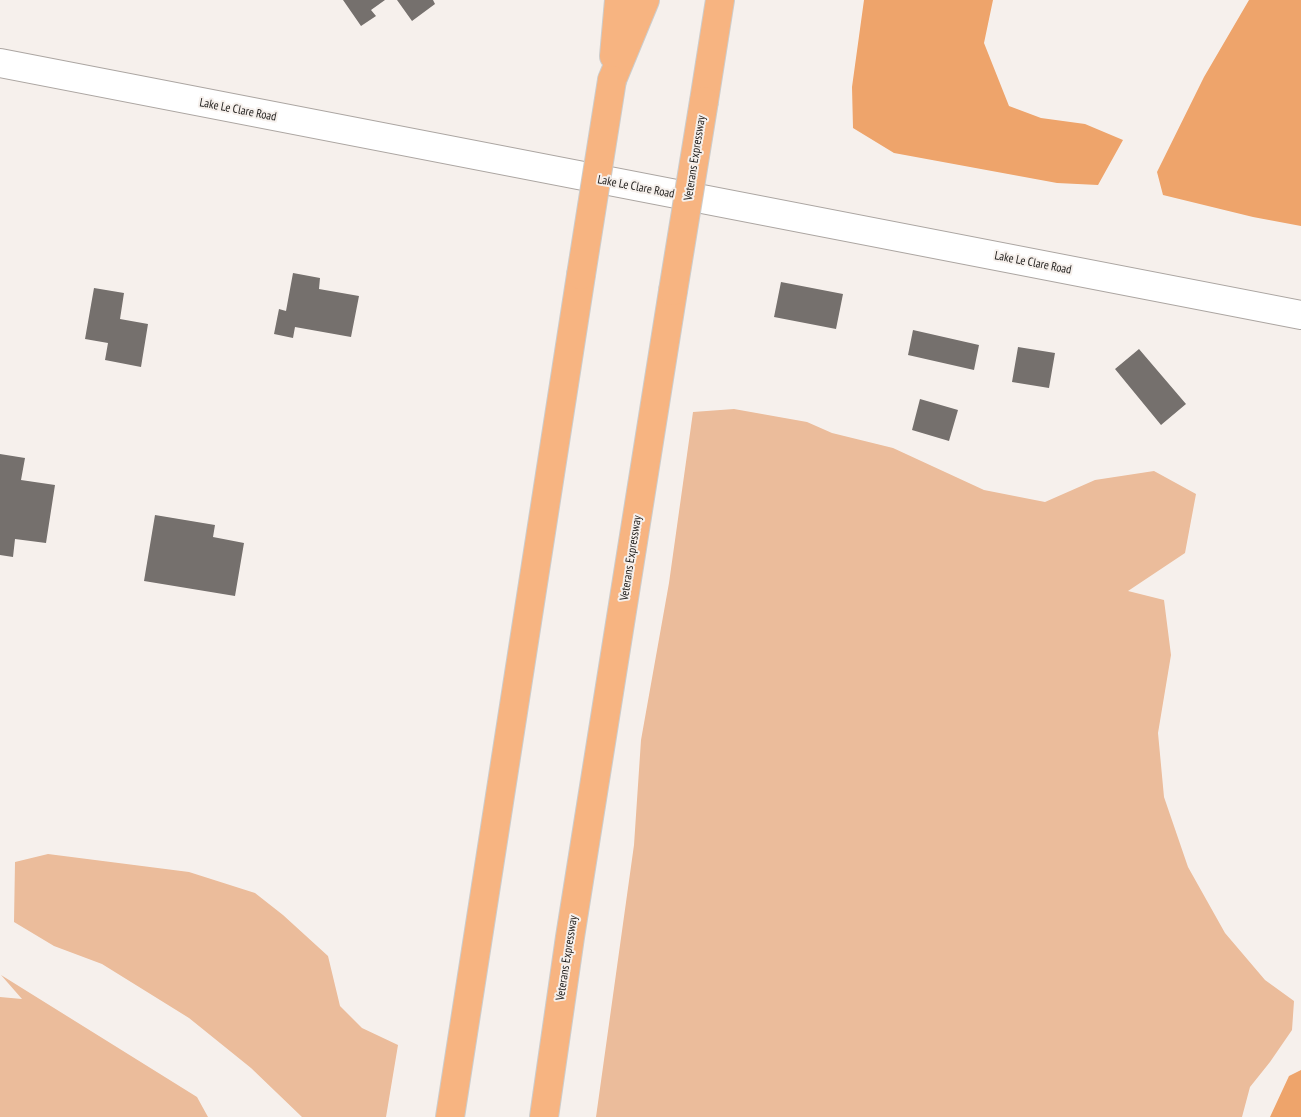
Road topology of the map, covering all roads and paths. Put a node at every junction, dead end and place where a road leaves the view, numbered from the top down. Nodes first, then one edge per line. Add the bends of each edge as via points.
1 (619, 0) edge
2 (645, 0) edge
3 (720, 0) edge
4 (0, 64) edge
5 (612, 80) junction
6 (1301, 315) edge
7 (450, 1117) edge
8 (544, 1117) edge

1 - 5 highway
2 - 5 highway
3 - 8 highway, Veterans Expressway, bridge
4 - 6 street, Lake Le Clare Road
5 - 7 highway, bridge

